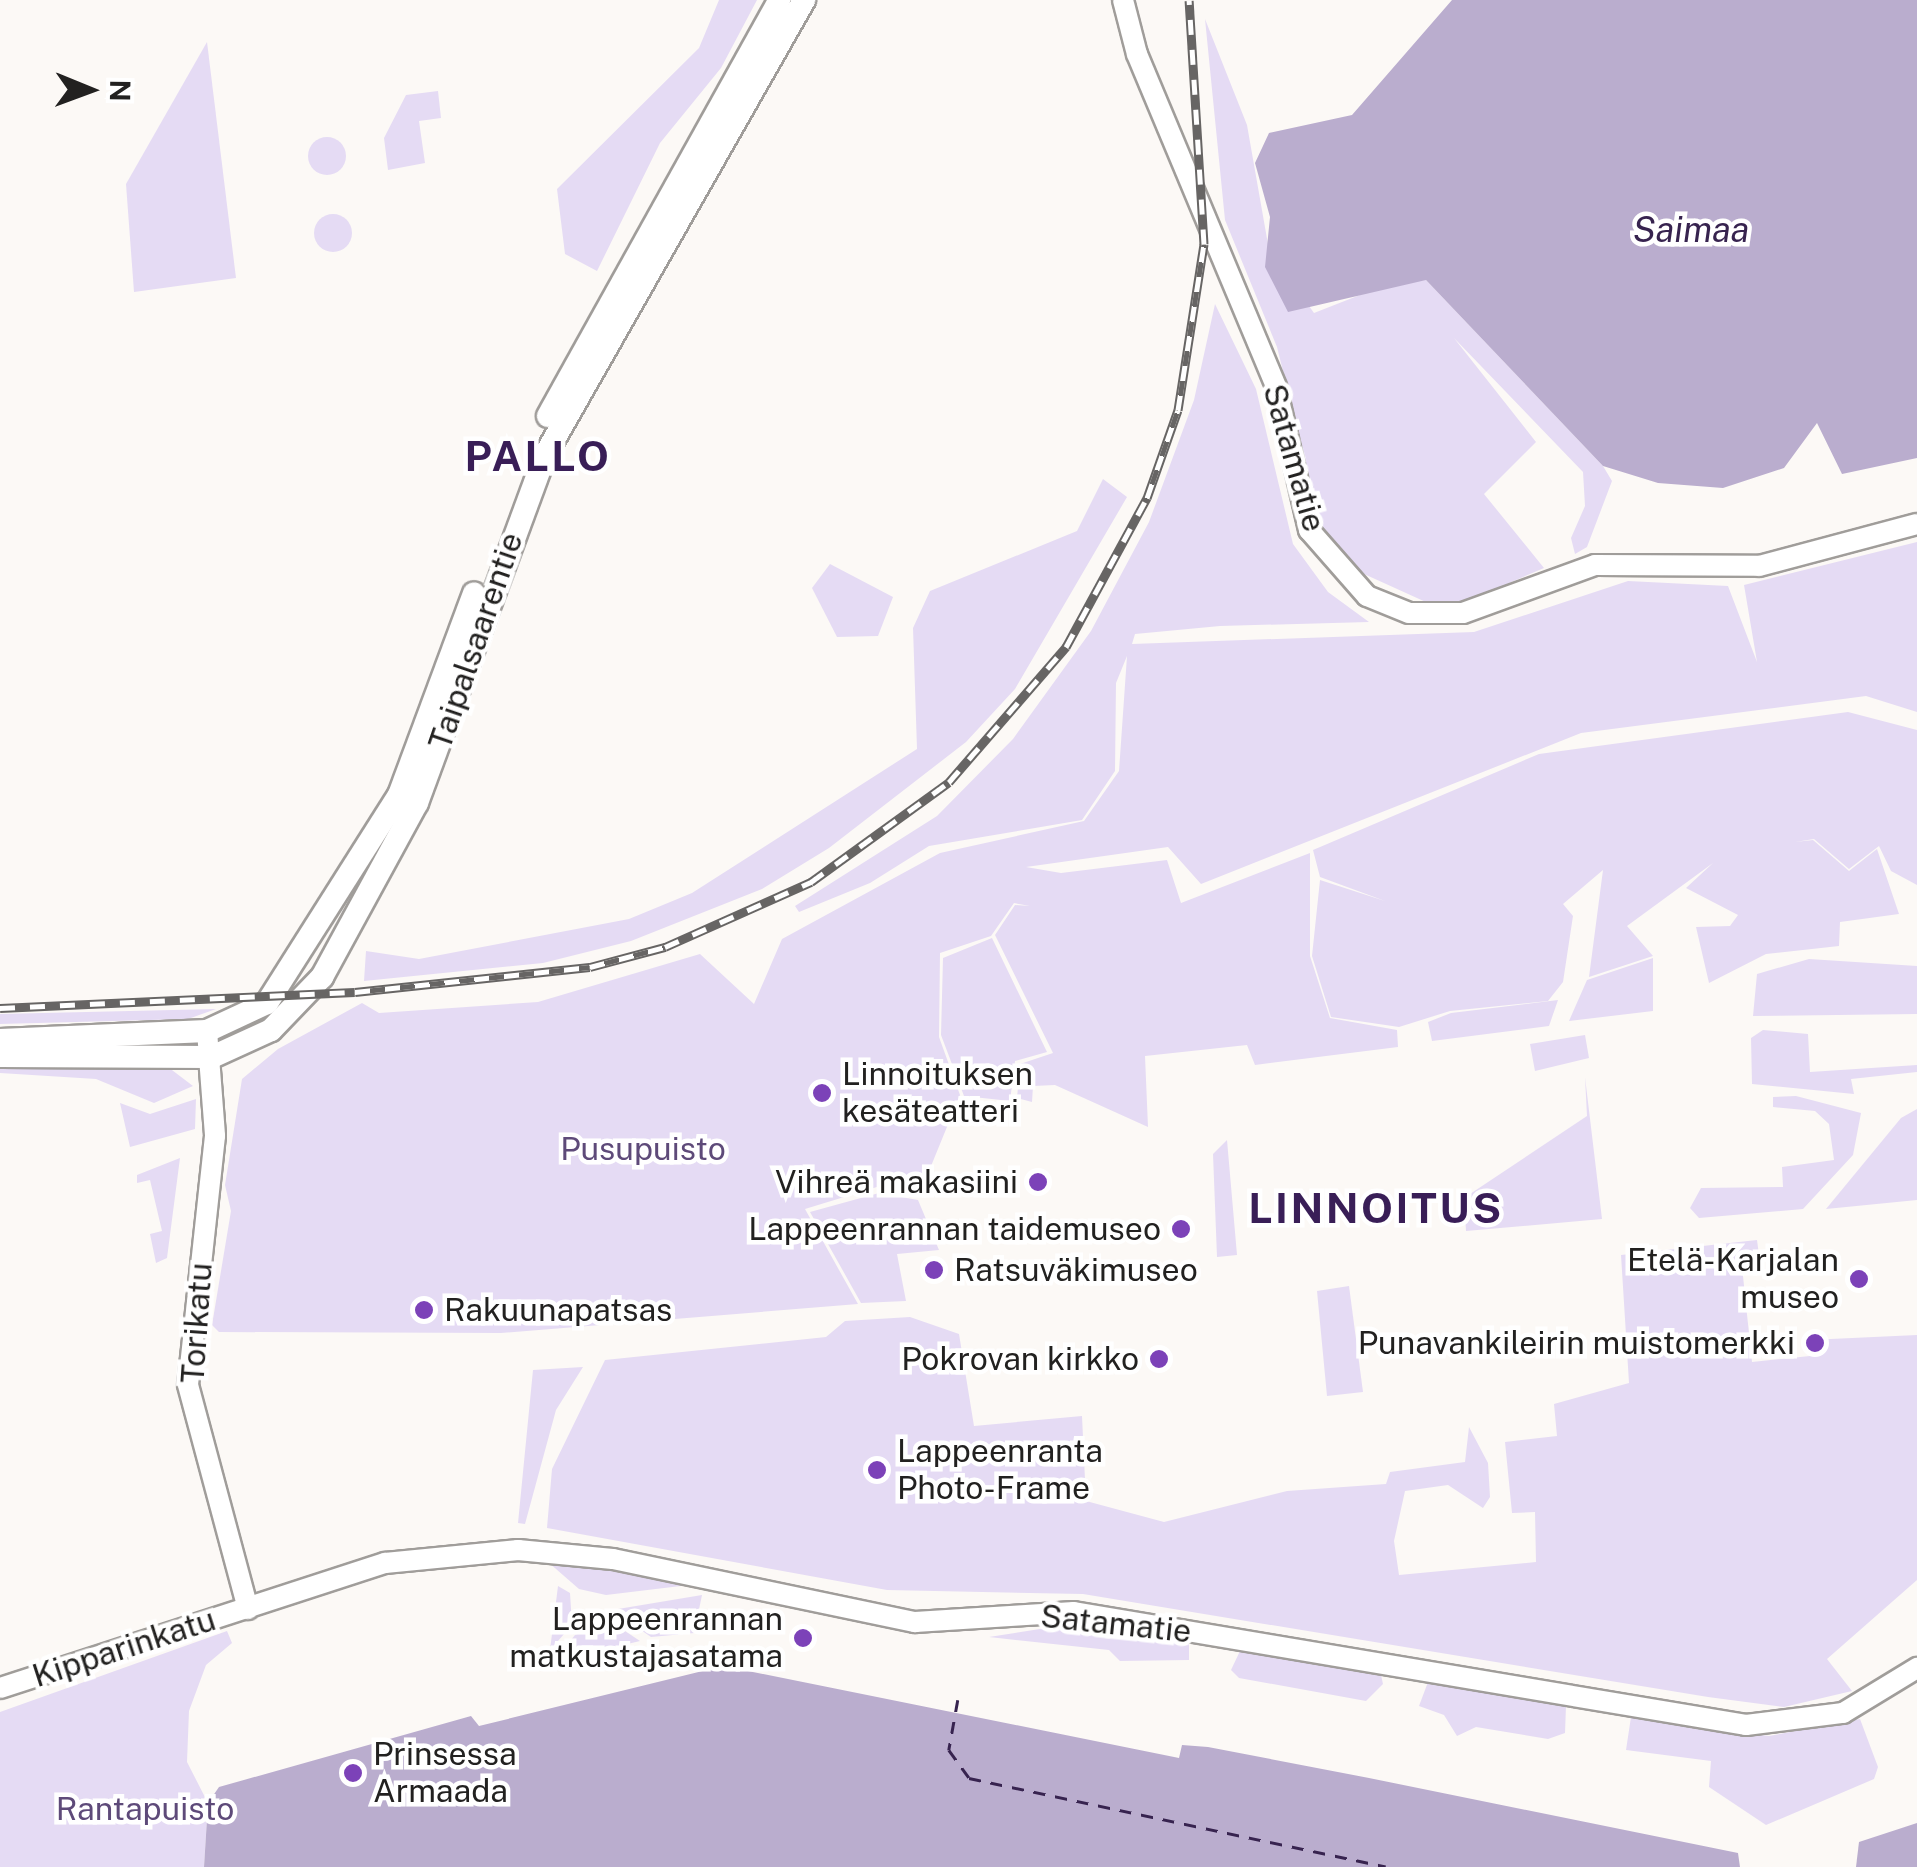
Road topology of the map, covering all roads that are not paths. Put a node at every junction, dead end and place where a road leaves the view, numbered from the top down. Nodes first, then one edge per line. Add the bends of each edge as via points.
1 (780, 0) edge
2 (804, 0) edge
3 (1124, 0) edge
4 (1917, 524) edge
5 (207, 1032) junction
6 (0, 1040) edge
7 (0, 1056) edge
8 (212, 1057) junction
9 (248, 1608) junction
10 (1917, 1668) edge
11 (0, 1688) edge

1 - 5 main road, Taipalsaarentie via 530,450 380,829 267,1003
2 - 8 main road, Taipalsaarentie via 544,456 428,777 347,935 292,1012
3 - 4 street, Satamatie via 1137,54 1276,387 1309,530 1367,596 1409,613 1462,613 1595,565 1759,566
5 - 6 main road, Taipalsaarentie
5 - 8 street, Torikatu
7 - 8 main road, Taipalsaarentie
8 - 9 street, Torikatu via 215,1136 188,1385
9 - 10 street, Satamatie via 428,1554 540,1551 880,1618 1074,1612 1746,1725 1843,1713
9 - 11 street, Kipparinkatu

